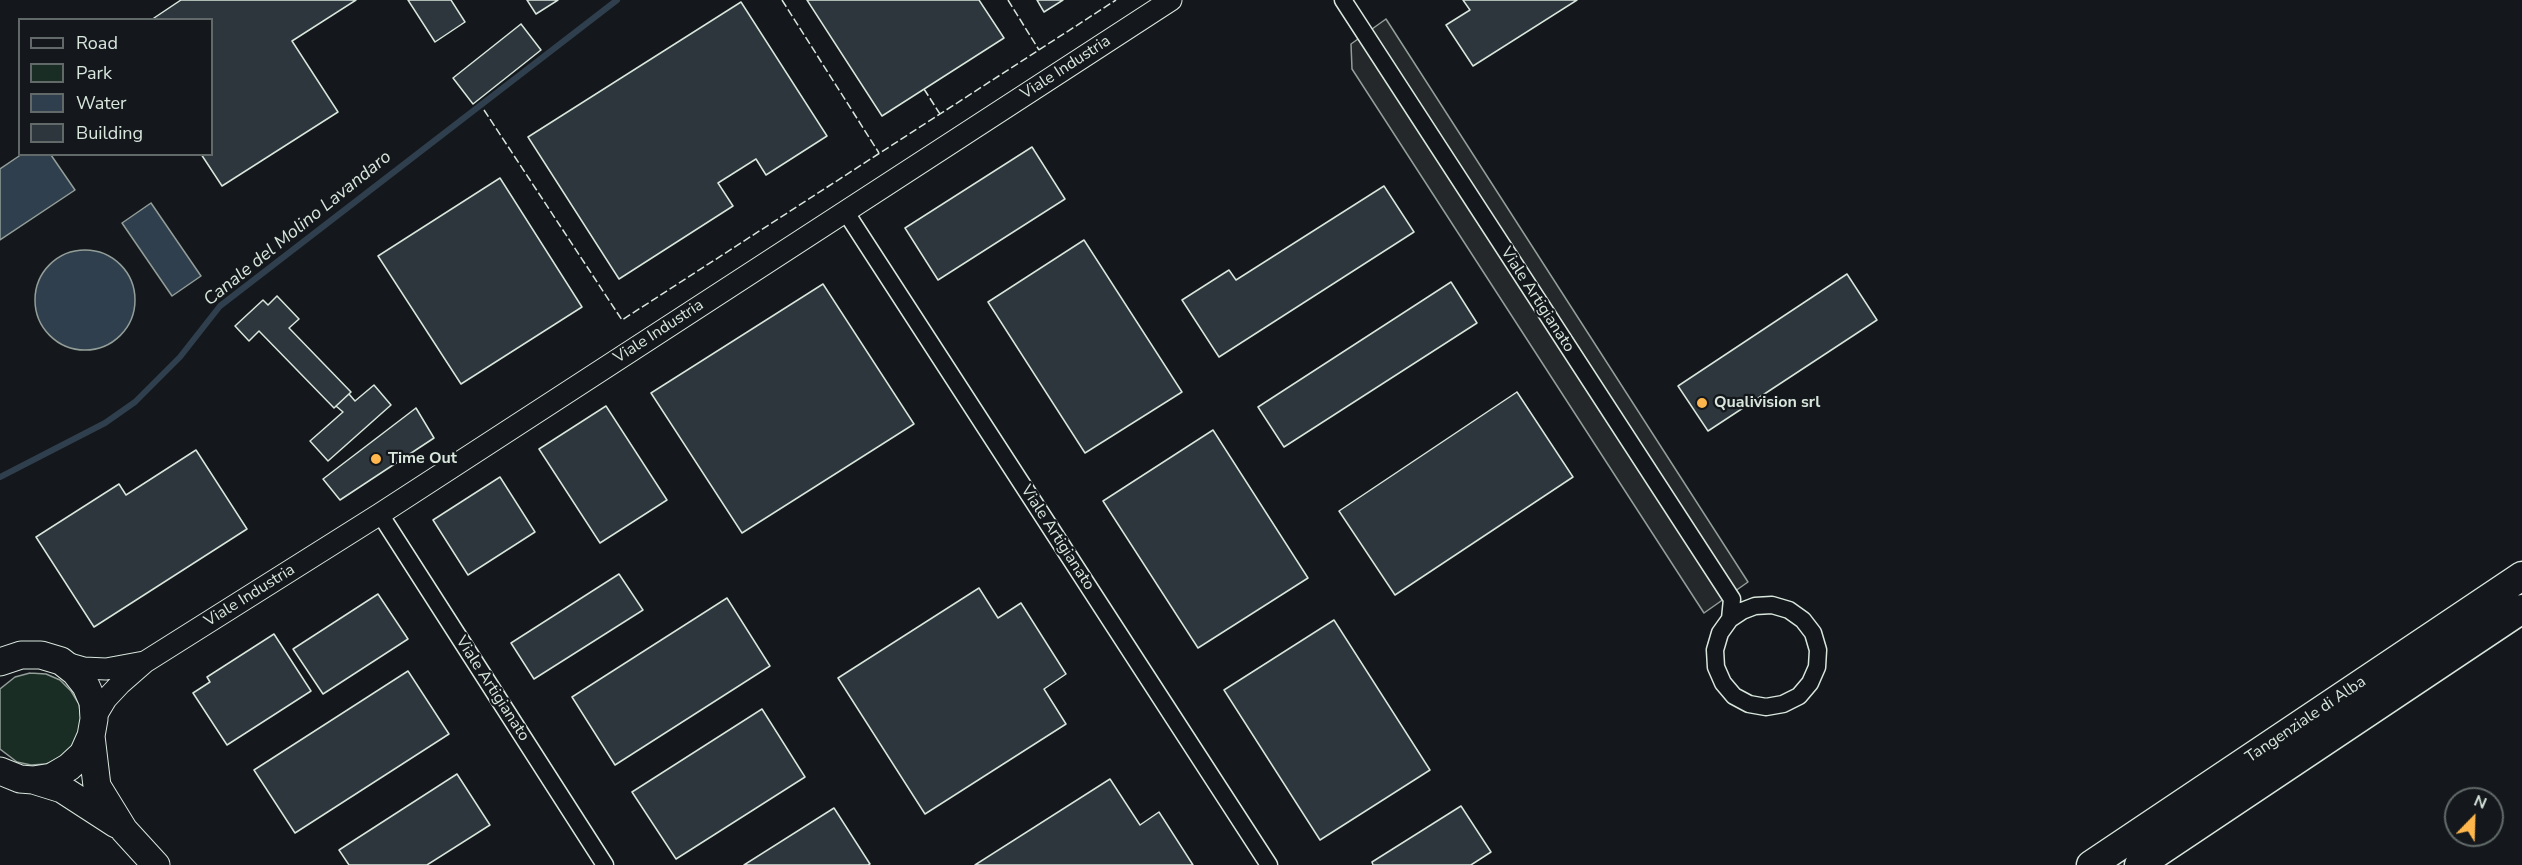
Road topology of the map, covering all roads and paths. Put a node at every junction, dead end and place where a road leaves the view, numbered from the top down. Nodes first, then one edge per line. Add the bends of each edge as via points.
1 (1171, 0) edge
2 (1343, 0) edge
3 (845, 211) junction
4 (380, 514) junction
5 (2522, 576) edge
6 (1732, 599) junction
7 (1755, 606) junction
8 (2522, 609) edge
9 (1730, 619) junction
10 (7, 656) edge
11 (61, 661) junction
12 (145, 662) junction
13 (93, 728) junction
14 (10, 776) edge
15 (124, 830) junction
16 (156, 865) edge
17 (605, 865) edge
18 (1269, 865) edge
19 (2091, 865) edge
20 (2139, 865) edge

1 - 3 street, Viale Industria
2 - 6 street, Viale Artigianato
3 - 4 street, Viale Industria
3 - 18 street, Viale Artigianato
4 - 12 street, Viale Industria
4 - 17 street, Viale Artigianato
5 - 19 highway, Tangenziale di Alba
6 - 7 street
6 - 9 street
7 - 9 street
7 - 9 street via 1789,610 1813,633 1817,667 1810,683 1784,704 1749,704 1734,696 1723,683 1716,667 1715,650
8 - 20 highway, Tangenziale di Alba
10 - 11 main road via 41,655
11 - 12 street, Viale Industria via 106,669
11 - 13 main road via 86,686 93,702
12 - 13 street, Viale Industria via 106,699
13 - 14 main road via 83,753 52,777
13 - 15 main road via 97,786
14 - 15 main road via 62,789
15 - 16 main road

